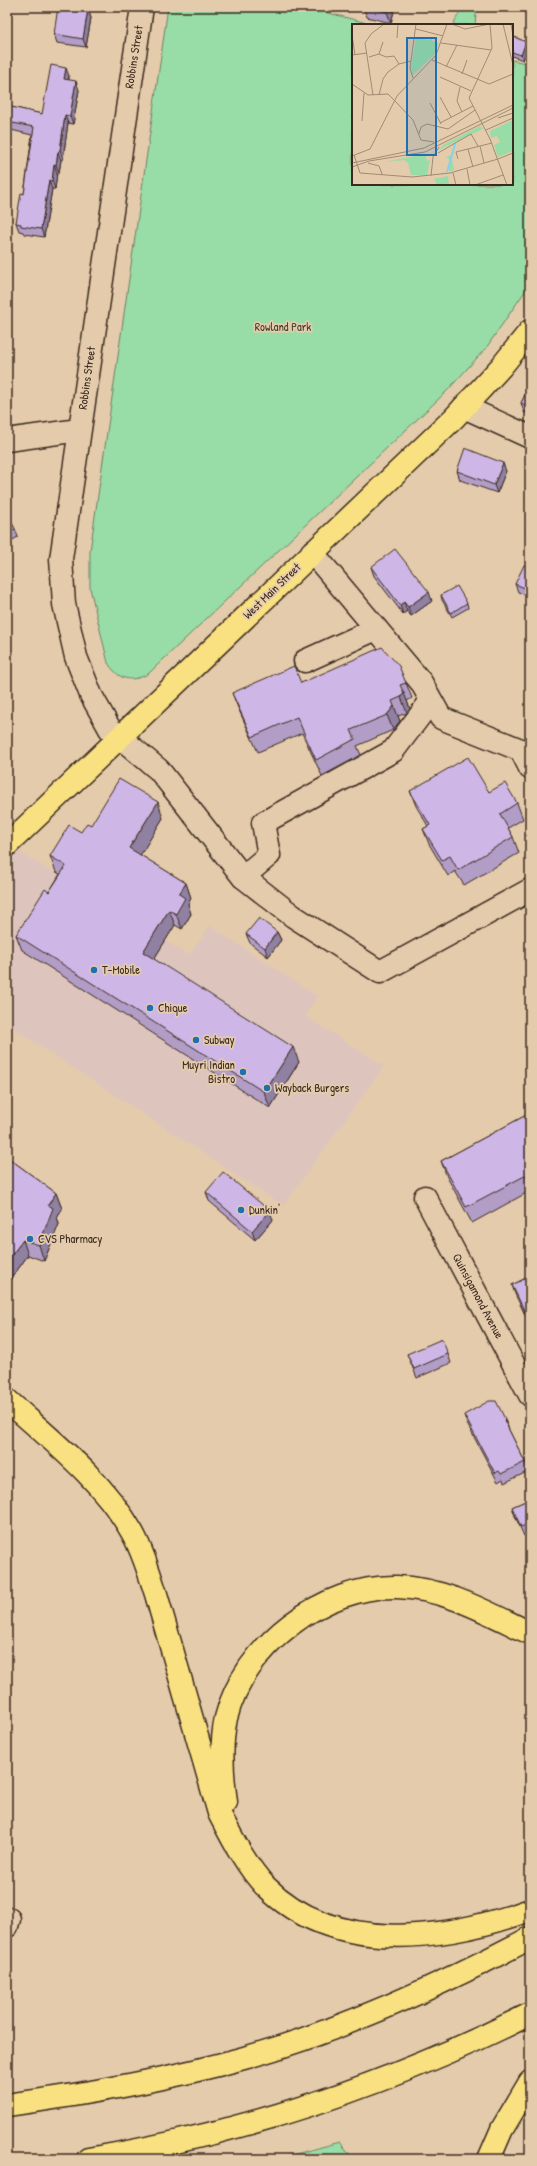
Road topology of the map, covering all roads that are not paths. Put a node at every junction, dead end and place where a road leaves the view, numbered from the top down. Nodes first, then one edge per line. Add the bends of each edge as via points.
1 (142, 7) edge
2 (530, 331) edge
3 (464, 407) junction
4 (79, 430) junction
5 (530, 437) edge
6 (7, 440) edge
7 (312, 552) junction
8 (376, 629) junction
9 (305, 661) dead end
10 (431, 701) junction
11 (119, 738) junction
12 (530, 768) edge
13 (7, 845) edge
14 (243, 877) junction
15 (530, 890) edge
16 (425, 1197) dead end
17 (530, 1395) edge
18 (7, 1400) edge
19 (530, 1633) edge
20 (265, 1886) junction
21 (530, 1910) edge
22 (530, 1938) edge
23 (530, 2014) edge
24 (530, 2082) edge
25 (7, 2105) edge
26 (88, 2159) edge
27 (489, 2159) edge

1 - 4 street, Robbins Street
2 - 3 main road, West Main Street
3 - 5 street
3 - 7 main road, West Main Street
4 - 6 street
4 - 11 street, Robbins Street via 61,559 62,592 69,631 86,683 102,717
7 - 8 street
7 - 11 main road, West Main Street
8 - 9 street
8 - 10 street via 421,682
10 - 12 street via 441,718 521,750
10 - 14 street via 393,751 263,823 269,855
11 - 13 main road, West Main Street
11 - 14 street, Robbins Street via 159,770
14 - 15 street, Robbins Street via 293,916 380,972
16 - 17 street, Quinsigamond Avenue
18 - 20 main road via 93,1480 116,1506 132,1533 156,1594 219,1813 234,1843
19 - 20 main road via 454,1598 426,1590 396,1587 340,1597 312,1609 265,1647 236,1693 226,1717 222,1744 227,1808 237,1841
20 - 21 main road via 297,1910 325,1922 357,1932 391,1936 461,1930 498,1922
22 - 25 main road via 448,1980 382,2008 244,2058 171,2077 106,2090
23 - 26 main road via 415,2068 336,2098 189,2139
24 - 27 main road via 505,2123

